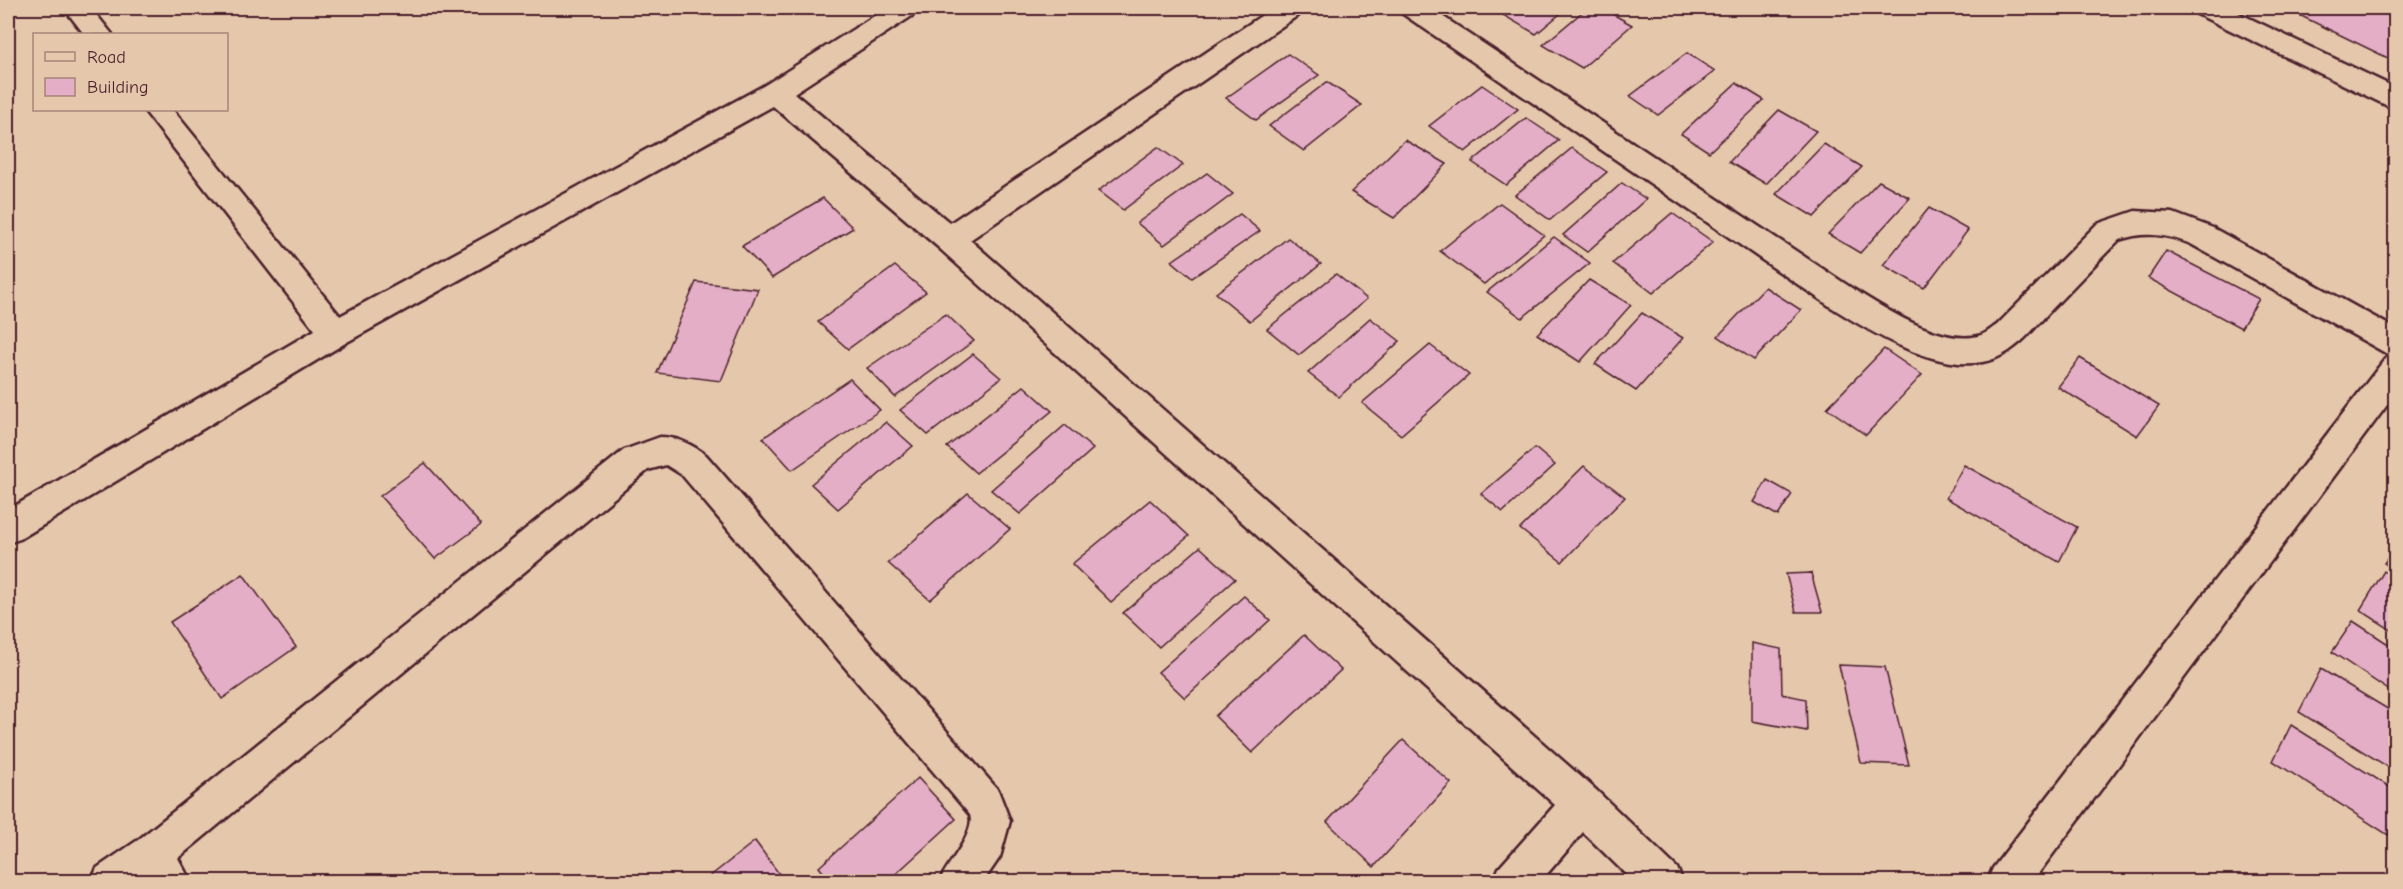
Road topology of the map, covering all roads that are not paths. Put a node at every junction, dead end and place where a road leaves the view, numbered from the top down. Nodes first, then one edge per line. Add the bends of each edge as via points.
1 (77, 8) edge
2 (906, 8) edge
3 (1291, 8) edge
4 (1412, 8) edge
5 (2206, 8) edge
6 (2235, 13) edge
7 (98, 33) edge
8 (776, 92) junction
9 (2396, 100) edge
10 (159, 111) edge
11 (949, 239) junction
12 (336, 333) junction
13 (2396, 345) edge
14 (2396, 368) edge
15 (8, 528) edge
16 (1582, 804) junction
17 (161, 868) edge
18 (111, 882) edge
19 (959, 882) edge
20 (1513, 882) edge
21 (1663, 882) edge
22 (2007, 882) edge

1 - 7 street
2 - 8 street
3 - 11 street
4 - 13 street via 1842,298 1890,328 1951,350 1987,348 2008,334 2108,232 2135,222 2172,224 2202,236
5 - 6 street
6 - 9 street
8 - 11 street
8 - 12 street
10 - 12 street
11 - 16 street
12 - 15 street
14 - 22 street
16 - 20 street
16 - 21 street
17 - 18 street
17 - 19 street via 636,460 651,452 669,450 694,465 984,803 991,821 986,843

